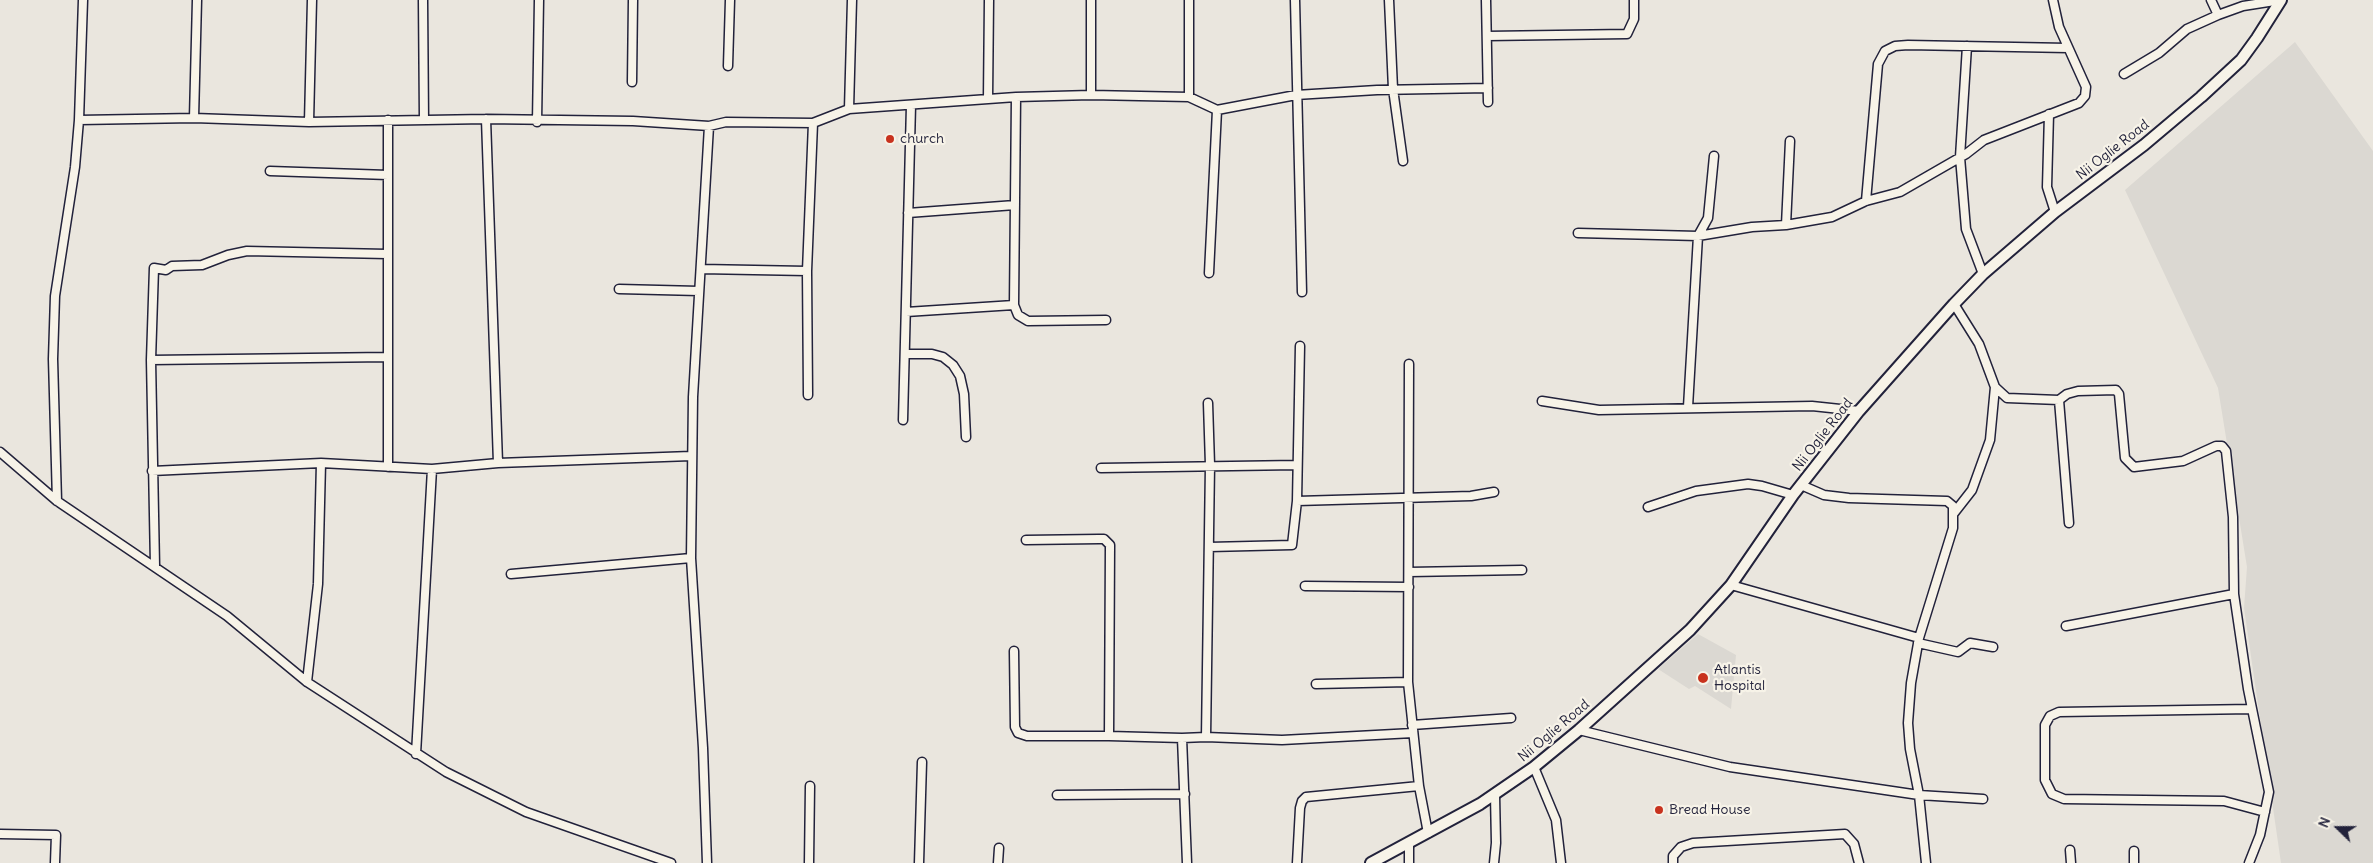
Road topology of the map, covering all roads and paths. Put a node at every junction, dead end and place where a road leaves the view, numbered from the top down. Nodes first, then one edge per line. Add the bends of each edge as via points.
1 (83, 0) edge
2 (196, 0) edge
3 (312, 0) edge
4 (423, 0) edge
5 (539, 0) edge
6 (633, 0) edge
7 (730, 0) edge
8 (852, 0) edge
9 (989, 0) edge
10 (1091, 0) edge
11 (1189, 0) edge
12 (1294, 0) edge
13 (1389, 0) edge
14 (1486, 0) edge
15 (1634, 0) edge
16 (2053, 0) edge
17 (2211, 0) edge
18 (2281, 0) edge
19 (2218, 15) junction
20 (1487, 36) junction
21 (1967, 46) junction
22 (2068, 48) junction
23 (728, 66) dead end
24 (2124, 74) dead end
25 (632, 82) dead end
26 (1488, 88) junction
27 (1392, 89) junction
28 (1091, 95) junction
29 (1296, 95) junction
30 (1016, 97) junction
31 (1189, 97) junction
32 (988, 99) junction
33 (1488, 102) dead end
34 (911, 105) junction
35 (849, 109) junction
36 (1217, 110) junction
37 (2049, 114) junction
38 (194, 118) junction
39 (79, 120) junction
40 (388, 120) junction
41 (424, 120) junction
42 (486, 120) junction
43 (310, 122) junction
44 (536, 122) junction
45 (813, 123) junction
46 (710, 126) junction
47 (1790, 141) dead end
48 (1714, 156) dead end
49 (1960, 157) junction
50 (1403, 161) dead end
51 (270, 171) dead end
52 (388, 175) junction
53 (1866, 201) junction
54 (1015, 204) junction
55 (2055, 212) junction
56 (908, 213) junction
57 (1786, 225) junction
58 (1578, 233) dead end
59 (1698, 236) junction
60 (387, 254) junction
61 (701, 269) junction
62 (807, 271) junction
63 (1210, 273) dead end
64 (1982, 274) junction
65 (619, 289) dead end
66 (699, 291) junction
67 (1302, 292) dead end
68 (1954, 304) junction
69 (1014, 305) junction
70 (906, 312) junction
71 (1106, 320) dead end
72 (1300, 346) dead end
73 (905, 354) junction
74 (387, 357) junction
75 (152, 360) junction
76 (1409, 364) dead end
77 (1995, 387) junction
78 (808, 394) dead end
79 (2060, 400) junction
80 (1542, 401) dead end
81 (1208, 403) dead end
82 (1688, 407) junction
83 (1859, 410) junction
84 (903, 420) dead end
85 (966, 437) dead end
86 (0, 452) edge
87 (691, 456) junction
88 (321, 463) junction
89 (498, 464) junction
90 (1210, 465) junction
91 (1297, 465) junction
92 (388, 467) junction
93 (1101, 468) dead end
94 (432, 469) junction
95 (152, 471) junction
96 (1801, 485) junction
97 (1494, 492) dead end
98 (1793, 495) junction
99 (1409, 498) junction
100 (57, 501) junction
101 (1297, 501) junction
102 (1648, 507) dead end
103 (1954, 513) junction
104 (2069, 523) dead end
105 (1026, 540) dead end
106 (1209, 547) junction
107 (690, 558) junction
108 (155, 566) junction
109 (1522, 570) dead end
110 (1409, 572) junction
111 (511, 574) dead end
112 (1731, 585) junction
113 (1306, 586) dead end
114 (1409, 587) junction
115 (2234, 594) junction
116 (2066, 626) dead end
117 (1919, 641) junction
118 (1993, 647) dead end
119 (1014, 651) dead end
120 (307, 682) junction
121 (1408, 682) junction
122 (1316, 684) dead end
123 (2252, 709) junction
124 (1511, 718) dead end
125 (1412, 729) junction
126 (1579, 730) junction
127 (1110, 736) junction
128 (1206, 737) junction
129 (1182, 738) junction
130 (416, 754) junction
131 (922, 762) dead end
132 (1534, 767) junction
133 (810, 786) dead end
134 (1419, 786) junction
135 (1185, 794) junction
136 (1056, 795) dead end
137 (1495, 795) junction
138 (1919, 795) junction
139 (1983, 799) dead end
140 (2265, 812) junction
141 (1428, 833) junction
142 (0, 834) edge
143 (1409, 844) junction
144 (999, 848) dead end
145 (2070, 850) dead end
146 (2134, 851) dead end
147 (55, 863) edge
148 (671, 863) edge
149 (707, 863) edge
150 (808, 863) edge
151 (919, 863) edge
152 (998, 863) edge
153 (1187, 863) edge
154 (1297, 863) edge
155 (1371, 863) edge
156 (1409, 863) edge
157 (1494, 863) edge
158 (1561, 863) edge
159 (1673, 863) edge
160 (1859, 863) edge
161 (1926, 863) edge
162 (2071, 863) edge
163 (2134, 863) edge
164 (2249, 863) edge

1 - 39 street
2 - 38 street
3 - 43 street
4 - 41 street
5 - 44 street
6 - 25 street
7 - 23 street
8 - 35 street
9 - 32 street
10 - 28 street
11 - 31 street
12 - 29 street
13 - 27 street
14 - 20 street
15 - 20 street via 1634,19 1627,34
16 - 22 street
17 - 19 street
18 - 19 street via 2243,6
18 - 55 street, Nii Oglie Road via 2258,38 2227,72 2175,119
19 - 24 street via 2187,29 2159,53
20 - 26 street
21 - 22 street
21 - 49 street
21 - 53 street via 1908,45 1894,46 1885,51 1878,64
22 - 37 street via 2086,87 2085,96 2079,103
26 - 27 street
26 - 33 street
27 - 29 street
27 - 50 street
28 - 30 street
28 - 31 street
29 - 36 street
29 - 67 street
30 - 32 street
30 - 54 street
31 - 36 street
32 - 34 street
34 - 35 street
34 - 56 street
35 - 45 street
36 - 63 street
37 - 49 street via 1984,140
37 - 55 street via 2047,187
38 - 39 street
38 - 43 street
39 - 100 street via 55,296 53,358
40 - 41 street
40 - 43 street
40 - 52 street
41 - 42 street
42 - 44 street
42 - 89 street
44 - 46 street via 633,121
45 - 46 street via 726,122
45 - 62 street
46 - 61 street
47 - 57 street
48 - 59 street via 1708,218
49 - 53 street via 1900,192
49 - 64 street via 1966,228
51 - 52 street
52 - 60 street
53 - 57 street via 1832,217
54 - 56 street
54 - 69 street
55 - 64 street, Nii Oglie Road
56 - 70 street
57 - 59 street
58 - 59 street
59 - 82 street
60 - 74 street
60 - 75 street via 247,251 202,265 172,266 166,270 154,268
61 - 62 street
61 - 66 street
62 - 78 street
64 - 68 street, Nii Oglie Road
65 - 66 street
66 - 87 street
68 - 77 street via 1979,344
68 - 83 street, Nii Oglie Road
69 - 70 street
69 - 71 street via 1018,315 1028,321
70 - 73 street
72 - 91 street
73 - 84 street
73 - 85 street via 932,354 953,365 960,376 964,394
74 - 75 street
74 - 92 street
75 - 95 street
76 - 99 street
77 - 79 street via 2007,398
77 - 103 street via 1990,440 1972,490
79 - 104 street
79 - 115 street via 2078,390 2116,390 2125,458 2134,467 2183,461 2222,446 2226,451 2232,508
80 - 82 street via 1599,410
81 - 90 street
82 - 83 street via 1812,406
83 - 96 street, Nii Oglie Road
86 - 100 street
87 - 89 street
87 - 107 street
88 - 92 street
88 - 95 street
88 - 120 street via 318,584
89 - 94 street
90 - 91 street
90 - 93 street
90 - 106 street
91 - 101 street
92 - 94 street
94 - 130 street
95 - 108 street
96 - 98 street, Nii Oglie Road
96 - 103 street via 1824,495 1849,498 1947,501 1953,506
97 - 99 street
98 - 102 street via 1748,484 1696,491
98 - 112 street, Nii Oglie Road
99 - 101 street
99 - 110 street
100 - 108 street
101 - 106 street via 1292,545
103 - 117 street via 1954,528
105 - 127 street via 1099,539 1110,545
106 - 128 street
107 - 111 street
107 - 149 street
108 - 120 street via 227,616
109 - 110 street
110 - 114 street
112 - 117 street
112 - 126 street, Nii Oglie Road via 1690,630
113 - 114 street
114 - 121 street
115 - 116 street
115 - 123 street
117 - 118 street via 1958,652 1970,643
117 - 138 street via 1908,723
119 - 127 street via 1015,727 1018,732 1027,736
120 - 130 street
121 - 122 street
121 - 125 street
123 - 140 street via 2269,792
123 - 140 street via 2059,712 2050,716 2045,725 2045,780 2052,794 2064,799 2224,802
124 - 125 street
125 - 128 street via 1282,740
125 - 134 street
126 - 132 street, Nii Oglie Road
126 - 138 street via 1730,767
127 - 129 street
128 - 129 street
129 - 135 street
130 - 148 street via 526,812
131 - 151 street
132 - 137 street, Nii Oglie Road
132 - 158 street via 1556,820
133 - 150 street
134 - 141 street
134 - 154 street via 1306,797 1300,808
135 - 136 street
135 - 153 street
137 - 141 street, Nii Oglie Road
137 - 157 street
138 - 139 street
138 - 161 street
140 - 164 street
141 - 143 street, Nii Oglie Road
142 - 147 street via 56,834
143 - 155 street, Nii Oglie Road
143 - 156 street
144 - 152 street
145 - 162 street
146 - 163 street
159 - 160 street via 1673,856 1681,847 1693,843 1837,834 1845,834 1854,844

